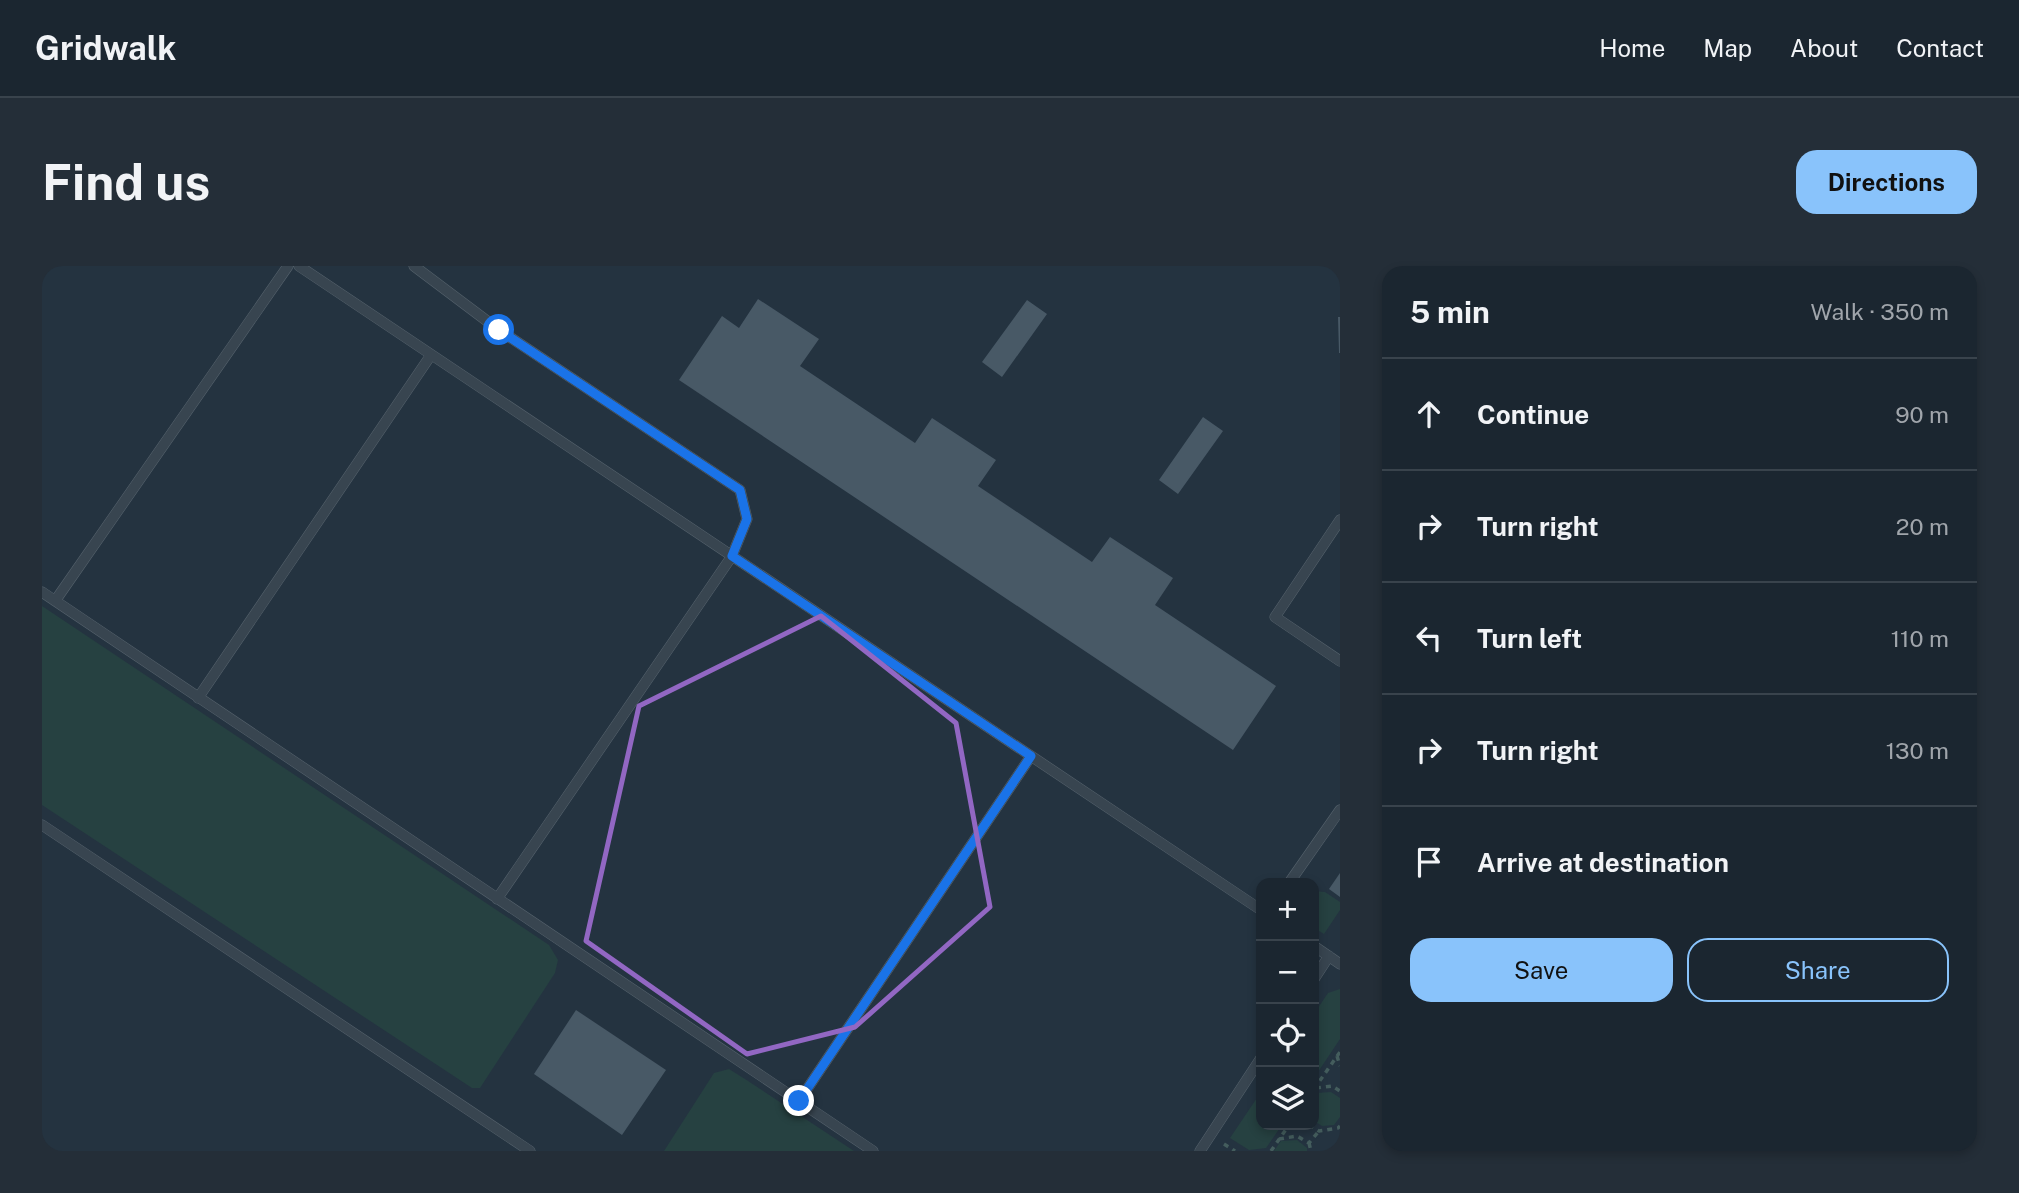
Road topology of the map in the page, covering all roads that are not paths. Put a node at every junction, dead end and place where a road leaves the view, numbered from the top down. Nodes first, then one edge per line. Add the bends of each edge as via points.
1 (288, 266) edge
2 (299, 266) edge
3 (414, 266) edge
4 (431, 355) junction
5 (1340, 520) edge
6 (732, 556) junction
7 (42, 593) edge
8 (55, 601) junction
9 (1340, 661) edge
10 (198, 698) junction
11 (1031, 756) junction
12 (1340, 810) edge
13 (42, 825) edge
14 (1292, 878) edge
15 (497, 898) junction
16 (1256, 907) edge
17 (1319, 949) edge
18 (1329, 956) junction
19 (1340, 964) edge
20 (1319, 971) edge
21 (1256, 1066) edge
22 (799, 1101) junction
23 (530, 1151) edge
24 (873, 1151) edge
25 (1200, 1151) edge

1 - 8 lane
2 - 4 lane
3 - 6 lane via 499,330 740,490 747,519
4 - 6 lane
4 - 10 lane
5 - 9 lane via 1275,617
6 - 11 lane
6 - 15 lane
7 - 8 lane
8 - 10 lane
10 - 15 lane
11 - 16 lane
11 - 22 lane
12 - 14 lane
13 - 23 lane
15 - 22 lane
17 - 18 lane
18 - 19 lane
18 - 20 lane
21 - 25 lane
22 - 24 lane

